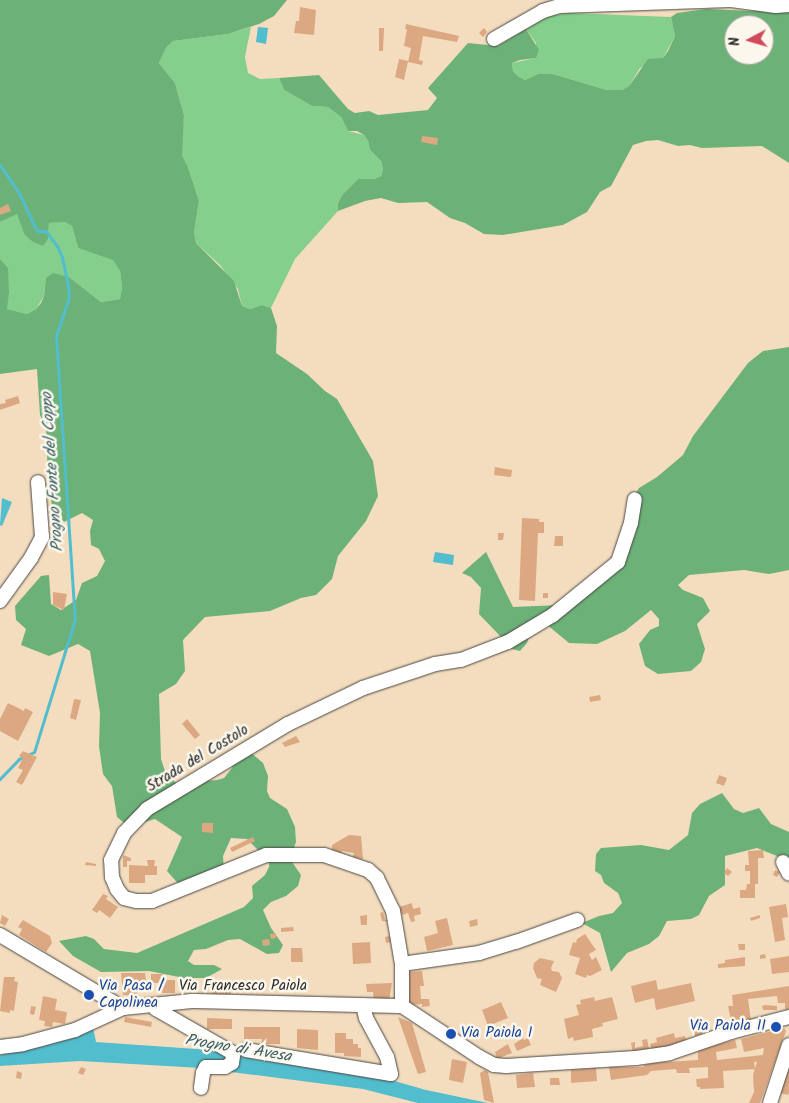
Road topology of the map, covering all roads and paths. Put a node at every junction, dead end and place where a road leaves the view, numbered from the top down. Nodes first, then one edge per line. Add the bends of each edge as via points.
1 (731, 0) edge
2 (789, 5) edge
3 (494, 39) dead end
4 (38, 482) dead end
5 (635, 499) dead end
6 (0, 601) edge
7 (577, 920) dead end
8 (0, 935) edge
9 (402, 964) junction
10 (153, 1005) junction
11 (363, 1005) junction
12 (402, 1006) junction
13 (123, 1008) junction
14 (789, 1017) edge
15 (789, 1045) edge
16 (0, 1047) edge
17 (246, 1050) dead end
18 (201, 1088) dead end
19 (770, 1103) edge

1 - 2 street
1 - 3 street via 559,6 543,10
4 - 6 street via 42,537
5 - 9 street, Strada del Costolo via 618,562 553,615 508,642 461,660 435,664 363,688 288,724 147,810 124,833 111,860 112,877 124,898 152,901 266,855 324,855 351,862 368,870 386,892 393,911
7 - 9 street via 479,953
8 - 13 street
9 - 12 street, Strada del Costolo
10 - 11 street, Via Francesco Paiola via 192,1001
10 - 13 street, Via Francesco Paiola
10 - 18 street via 231,1052 232,1063 225,1067 206,1067
11 - 12 street, Via Francesco Paiola
11 - 17 street via 366,1018 388,1057 391,1074
12 - 14 street via 479,1057 494,1065 506,1066 670,1053
13 - 16 street, Via Francesco Paiola via 75,1030
15 - 19 street

